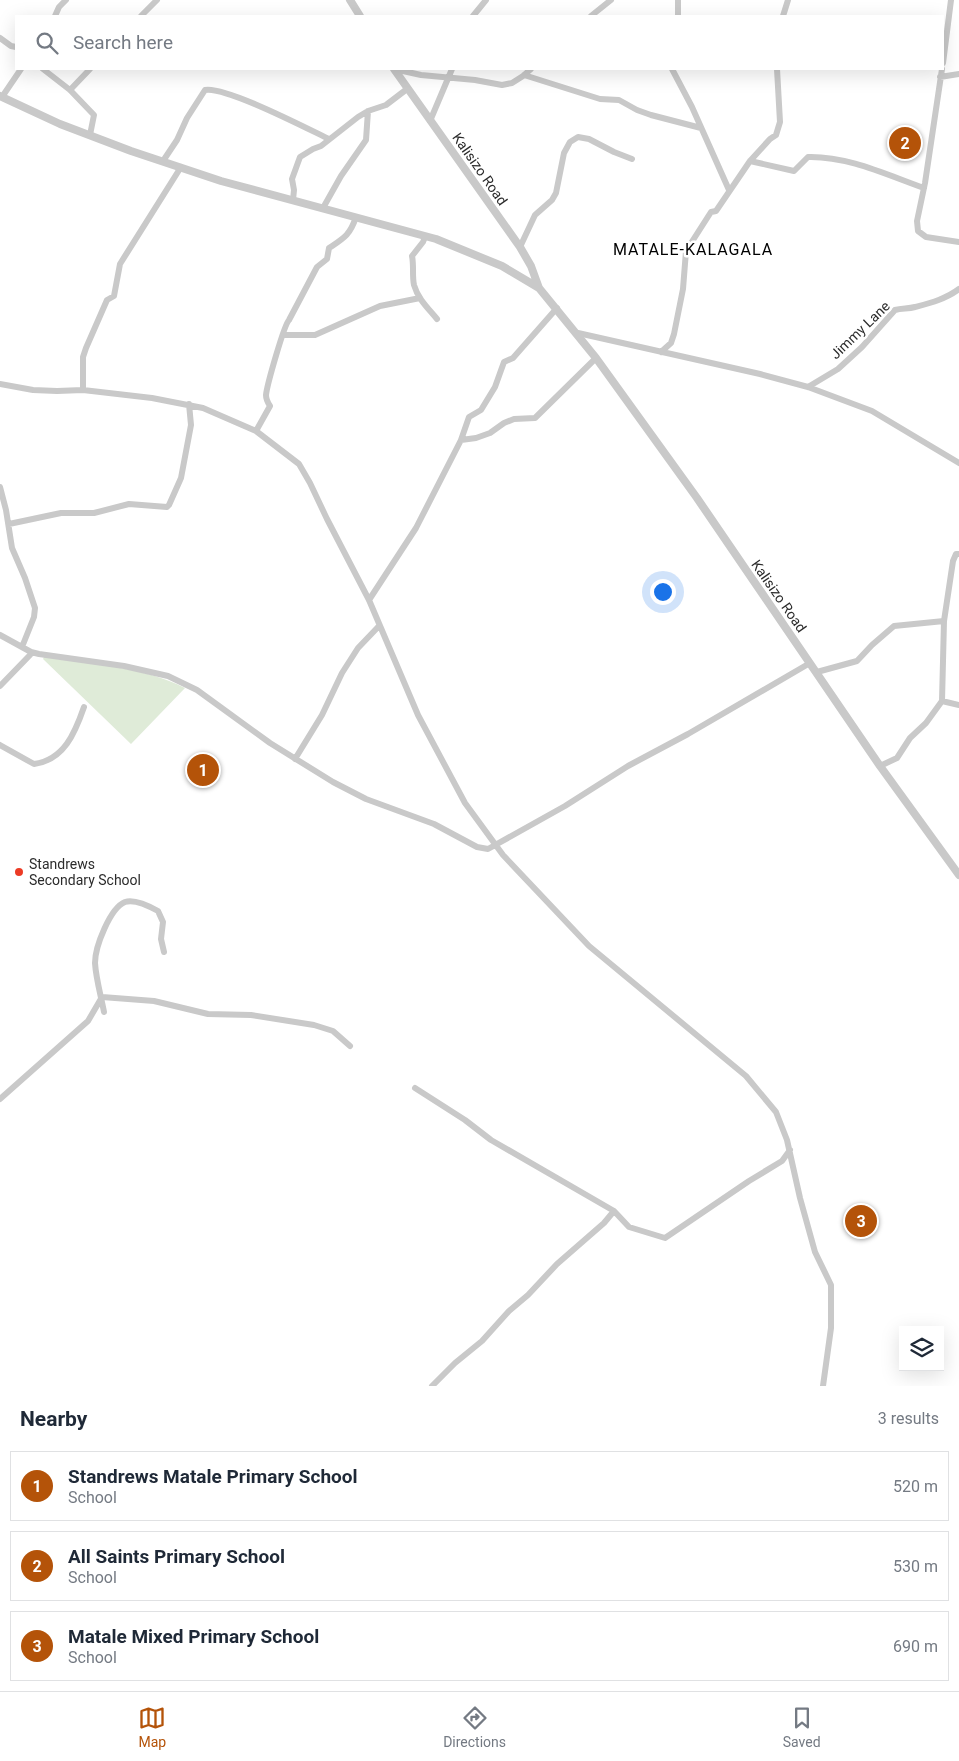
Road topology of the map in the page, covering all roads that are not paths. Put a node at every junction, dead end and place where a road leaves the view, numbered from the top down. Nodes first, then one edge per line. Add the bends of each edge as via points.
1 (66, 0) edge
2 (157, 0) edge
3 (350, 0) edge
4 (486, 0) edge
5 (612, 0) edge
6 (678, 0) edge
7 (788, 0) edge
8 (951, 0) edge
9 (55, 15) edge
10 (143, 15) edge
11 (359, 15) edge
12 (474, 15) edge
13 (593, 15) edge
14 (678, 15) edge
15 (783, 15) edge
16 (0, 38) edge
17 (15, 47) edge
18 (944, 55) edge
19 (20, 70) edge
20 (44, 70) edge
21 (89, 70) edge
22 (395, 70) edge
23 (398, 70) edge
24 (452, 70) edge
25 (531, 70) edge
26 (673, 70) edge
27 (777, 70) edge
28 (942, 70) edge
29 (959, 74) edge
30 (524, 75) junction
31 (448, 77) junction
32 (940, 77) junction
33 (406, 88) junction
34 (70, 90) junction
35 (1, 97) edge
36 (368, 111) junction
37 (430, 120) junction
38 (702, 128) junction
39 (90, 135) junction
40 (329, 139) junction
41 (632, 159) dead end
42 (750, 161) junction
43 (163, 162) junction
44 (181, 167) junction
45 (924, 188) junction
46 (729, 190) junction
47 (293, 200) junction
48 (323, 208) junction
49 (356, 217) junction
50 (425, 236) junction
51 (959, 242) edge
52 (520, 247) junction
53 (539, 288) junction
54 (959, 289) edge
55 (420, 298) junction
56 (557, 308) junction
57 (437, 319) dead end
58 (578, 333) junction
59 (284, 335) junction
60 (661, 352) junction
61 (596, 358) junction
62 (0, 384) edge
63 (808, 387) junction
64 (83, 390) junction
65 (189, 404) junction
66 (256, 431) junction
67 (461, 440) junction
68 (959, 463) edge
69 (0, 488) edge
70 (9, 524) junction
71 (959, 554) edge
72 (369, 600) junction
73 (944, 621) junction
74 (379, 626) junction
75 (0, 635) edge
76 (22, 647) junction
77 (30, 655) dead end
78 (810, 663) junction
79 (817, 672) junction
80 (0, 686) edge
81 (942, 701) junction
82 (959, 706) edge
83 (84, 707) dead end
84 (0, 746) edge
85 (295, 758) junction
86 (880, 766) junction
87 (495, 844) junction
88 (959, 875) edge
89 (164, 952) dead end
90 (102, 998) junction
91 (104, 1012) dead end
92 (350, 1046) dead end
93 (415, 1088) dead end
94 (0, 1098) edge
95 (790, 1150) junction
96 (614, 1211) junction
97 (432, 1386) edge
98 (823, 1386) edge

1 - 9 street
2 - 10 street
3 - 11 street
4 - 12 street
5 - 13 street
6 - 14 street
7 - 15 street
8 - 18 street
16 - 17 street
19 - 35 street
20 - 34 street
21 - 34 street
22 - 33 street, Kalisizo Road
23 - 31 street
24 - 31 street
25 - 30 street
26 - 38 street
27 - 42 street via 778,130
28 - 32 street
29 - 32 street
30 - 31 street via 502,85
30 - 38 street via 600,100 619,100 651,115
31 - 37 street
32 - 45 street
33 - 36 street via 386,105
33 - 37 street, Kalisizo Road
34 - 39 street via 94,115
35 - 39 street
36 - 40 street
36 - 48 street via 366,140
37 - 52 street, Kalisizo Road
38 - 46 street
39 - 43 street
40 - 43 street via 232,95 210,89 200,97
40 - 47 street via 300,158 292,178
41 - 52 street via 589,139 578,137 570,142 564,153 556,194 535,215
42 - 45 street via 794,170 808,157 820,157 875,170
42 - 46 street
43 - 44 street
44 - 47 street
44 - 64 street via 120,264 114,296 107,300 83,357
45 - 51 street via 918,231 926,237
46 - 60 street via 686,251 674,334 671,343
47 - 48 street
48 - 49 street
49 - 50 street
49 - 59 street via 345,238 329,248 328,259 318,267 285,324
50 - 53 street via 502,266
50 - 55 street via 412,256 414,283
52 - 53 street, Kalisizo Road
53 - 56 street, Kalisizo Road
54 - 63 street, Jimmy Lane via 948,297 895,310 862,347 838,368
55 - 57 street
55 - 59 street via 380,306 316,335
56 - 58 street, Kalisizo Road
56 - 67 street via 512,358 504,362 495,387 481,410 469,417
58 - 60 street
58 - 61 street, Kalisizo Road
59 - 66 street via 266,398 270,406
60 - 63 street
61 - 67 street via 535,418 514,419 490,433
61 - 78 street, Kalisizo Road
62 - 64 street via 33,390
63 - 68 street via 872,411
64 - 65 street
65 - 66 street
65 - 70 street via 190,424 181,478 170,506 129,504 94,512 52,514
66 - 72 street via 299,464
67 - 72 street via 416,528
69 - 70 street
70 - 76 street via 12,548 35,608
71 - 73 street via 953,560
72 - 74 street
73 - 79 street via 894,626 857,661
73 - 81 street
74 - 85 street via 358,648
74 - 87 street via 418,715 465,803
75 - 76 street
76 - 85 street via 39,654 168,676 197,690
77 - 80 street
78 - 79 street, Kalisizo Road
78 - 87 street
79 - 86 street, Kalisizo Road
81 - 82 street
81 - 86 street via 897,758
83 - 84 street via 74,734 59,754 42,764 34,764
85 - 87 street via 366,799 434,824 482,849
86 - 88 street, Kalisizo Road
87 - 95 street via 589,946 746,1076 776,1112
89 - 90 street via 161,939 163,922 158,911 131,901 120,905 97,945 95,963
90 - 91 street
90 - 92 street via 154,1001 208,1014 251,1015 314,1025 333,1031
90 - 94 street via 88,1021
93 - 96 street via 491,1140
95 - 96 street via 782,1161 665,1238 629,1227
95 - 98 street via 812,1244 831,1285 832,1328
96 - 97 street

